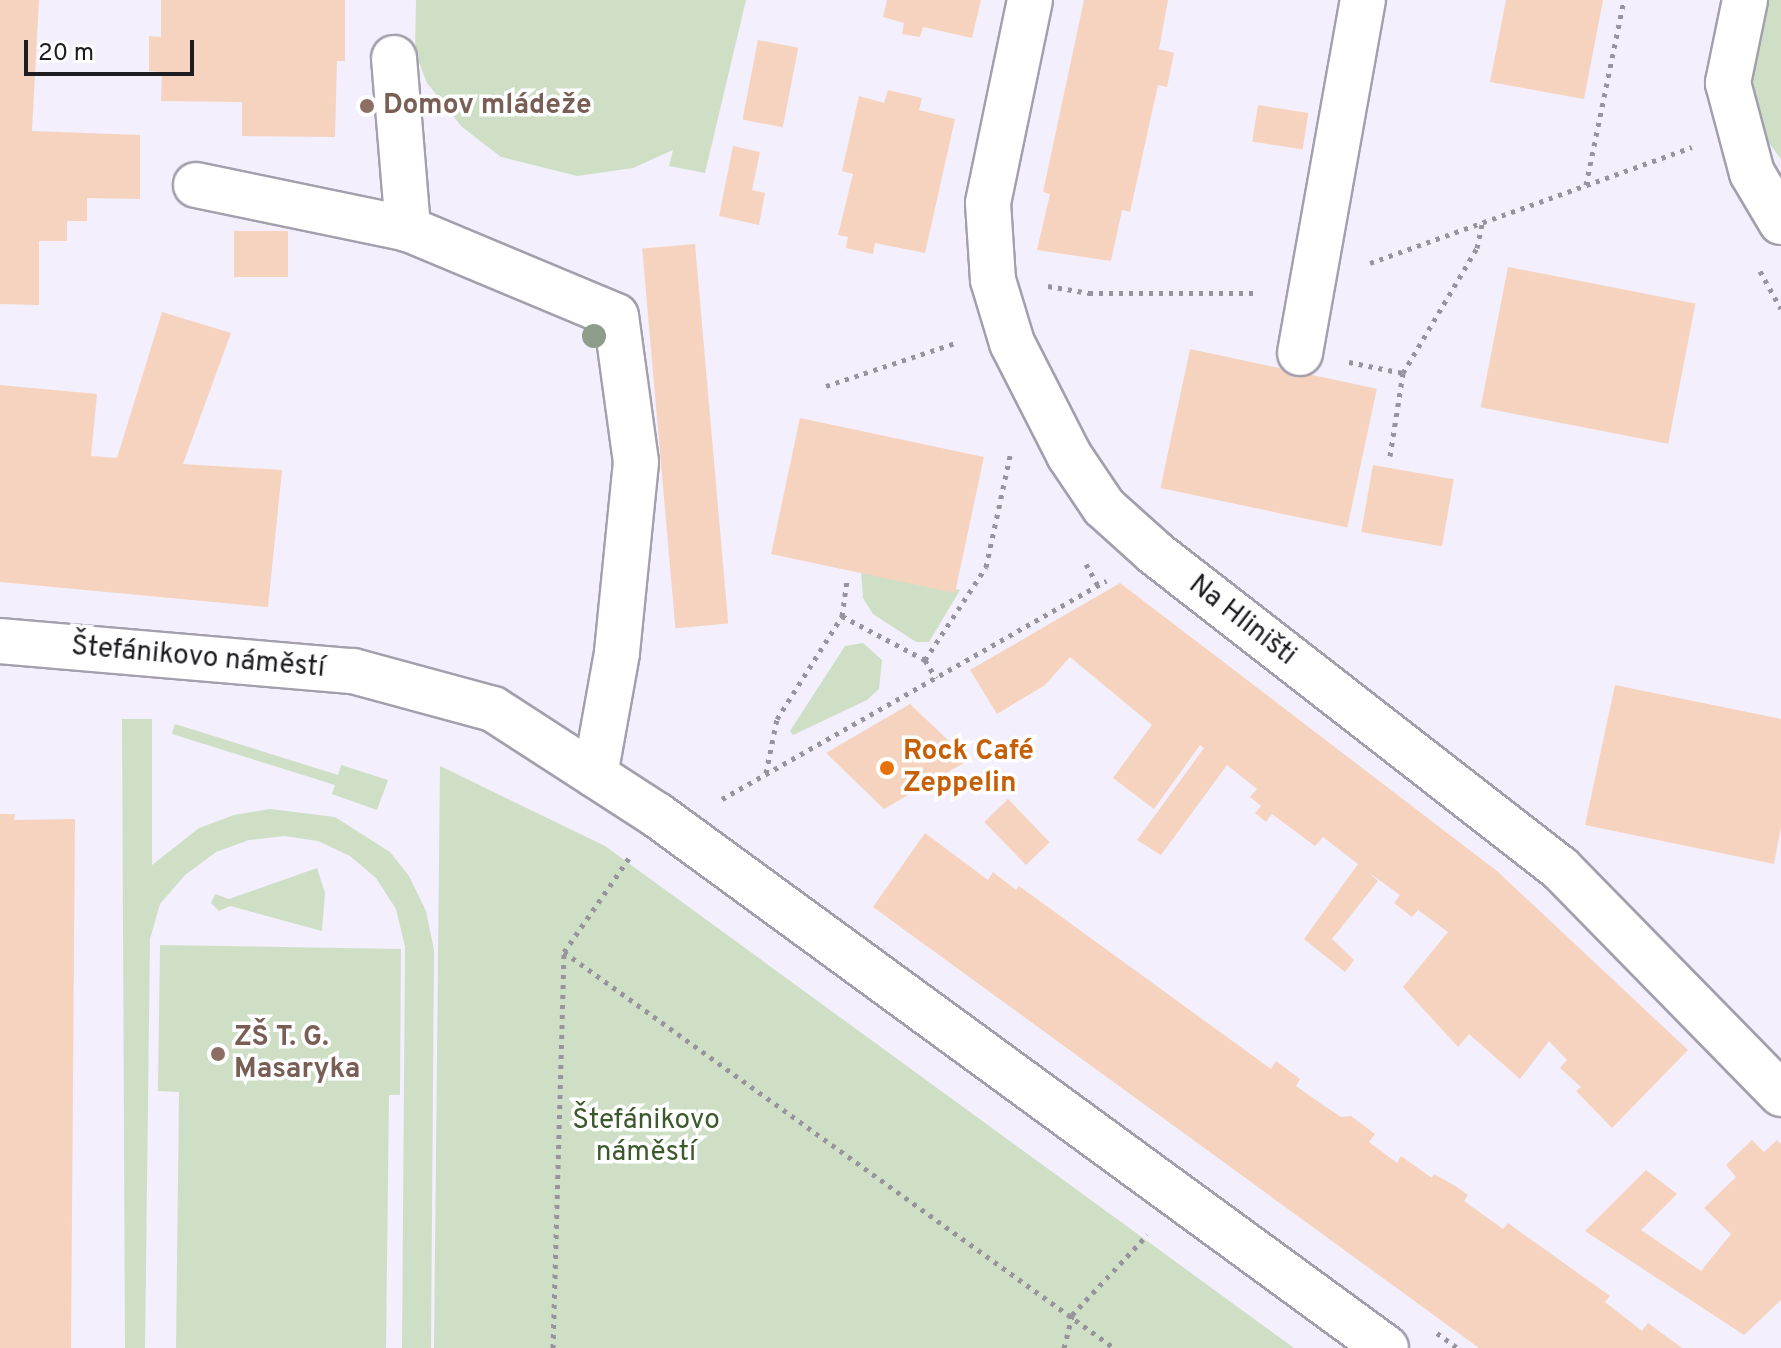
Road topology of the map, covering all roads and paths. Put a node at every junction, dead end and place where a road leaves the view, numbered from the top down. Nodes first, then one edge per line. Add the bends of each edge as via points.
1 (1030, 0) edge
2 (1363, 0) edge
3 (1624, 0) edge
4 (1745, 0) edge
5 (394, 58) dead end
6 (1737, 130) junction
7 (196, 185) dead end
8 (1586, 186) junction
9 (1781, 222) edge
10 (1482, 224) junction
11 (408, 229) junction
12 (1314, 283) junction
13 (1031, 284) dead end
14 (970, 338) dead end
15 (1300, 353) dead end
16 (826, 386) dead end
17 (1013, 443) dead end
18 (1390, 456) dead end
19 (847, 581) dead end
20 (1098, 586) dead end
21 (842, 616) junction
22 (0, 641) edge
23 (925, 660) junction
24 (936, 678) junction
25 (766, 774) junction
26 (595, 775) junction
27 (726, 797) dead end
28 (672, 826) junction
29 (564, 952) junction
30 (1781, 1094) edge
31 (1186, 1202) junction
32 (1072, 1315) junction
33 (553, 1348) edge
34 (1064, 1348) edge
35 (1114, 1348) edge
36 (1386, 1348) edge

1 - 30 street, Na Hliništi via 988,203 993,280 1012,343 1095,494 1155,553 1561,869
2 - 12 street
3 - 8 path
4 - 6 street via 1728,83
5 - 11 street
6 - 8 path
6 - 9 street via 1752,173
7 - 11 street
8 - 10 path
10 - 12 path
10 - 18 path via 1477,248 1403,373
11 - 26 street via 616,316 636,462 617,653
12 - 13 path via 1254,294 1190,295 1089,293
12 - 15 street
14 - 16 path
17 - 23 path via 986,567
19 - 21 path
20 - 24 path
21 - 23 path
21 - 25 path via 777,719
22 - 26 street, Štefánikovo náměstí via 353,671 493,709
23 - 24 path
24 - 25 path
25 - 27 path
26 - 28 street, Štefánikovo náměstí
28 - 29 path via 625,861
28 - 31 street, Štefánikovo náměstí
29 - 32 path
29 - 33 path
31 - 32 path via 1143,1238
31 - 36 street, Štefánikovo náměstí
32 - 34 path
32 - 35 path

